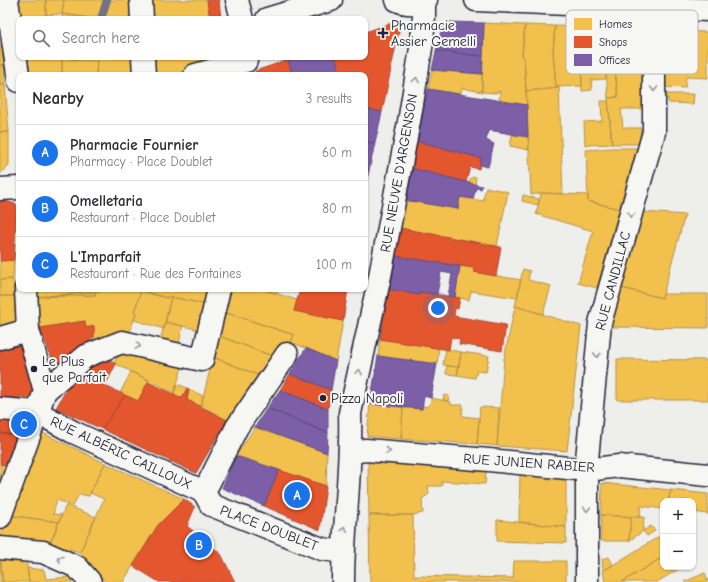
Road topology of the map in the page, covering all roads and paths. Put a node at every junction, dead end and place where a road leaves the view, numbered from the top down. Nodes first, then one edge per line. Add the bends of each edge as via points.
1 (7, 0) edge
2 (141, 0) edge
3 (237, 0) edge
4 (331, 0) edge
5 (397, 0) edge
6 (476, 0) edge
7 (425, 1) edge
8 (654, 8) joint
9 (708, 10) edge
10 (142, 16) edge
11 (241, 16) edge
12 (277, 16) edge
13 (143, 60) edge
14 (247, 64) edge
15 (18, 72) edge
16 (144, 72) edge
17 (209, 72) edge
18 (654, 74) edge
19 (16, 188) edge
20 (0, 189) edge
21 (26, 292) edge
22 (218, 292) edge
23 (28, 330) junction
24 (0, 338) edge
25 (287, 354) dead end
26 (45, 391) junction
27 (0, 409) edge
28 (37, 412) junction
29 (350, 452) junction
30 (587, 470) junction
31 (708, 475) edge
32 (204, 492) junction
33 (0, 517) edge
34 (0, 548) edge
35 (343, 552) junction
36 (90, 582) edge
37 (343, 582) edge
38 (587, 582) edge

1 - 15 street
2 - 10 street
3 - 11 street
4 - 12 street
5 - 7 street via 414,4
6 - 8 street
29 -> 7 street, RUE NEUVE D'ARGENSON via 350,413 380,276 413,95 422,42
8 - 9 street
13 - 16 street
14 - 17 street
18 -> 30 street, RUE CANDILLAC via 654,132 600,323
19 - 20 street
21 - 23 street
26 -> 22 street via 86,356 122,342 202,360
23 - 24 street
23 - 26 street
25 - 32 street via 237,427
26 - 28 street
27 - 28 street
28 - 32 street, RUE ALBÉRIC CAILLOUX via 73,432
28 - 33 street
29 -> 30 street, RUE JUNIEN RABIER via 366,450
35 -> 29 street, RUE NEUVE D'ARGENSON
30 - 31 street, RUE JUNIEN RABIER via 619,466
30 -> 38 street, RUE CANDILLAC
32 - 35 street, PLACE DOUBLET via 211,505 322,549
36 -> 34 street via 77,567 43,552
35 - 37 street, RUE NEUVE D'ARGENSON

